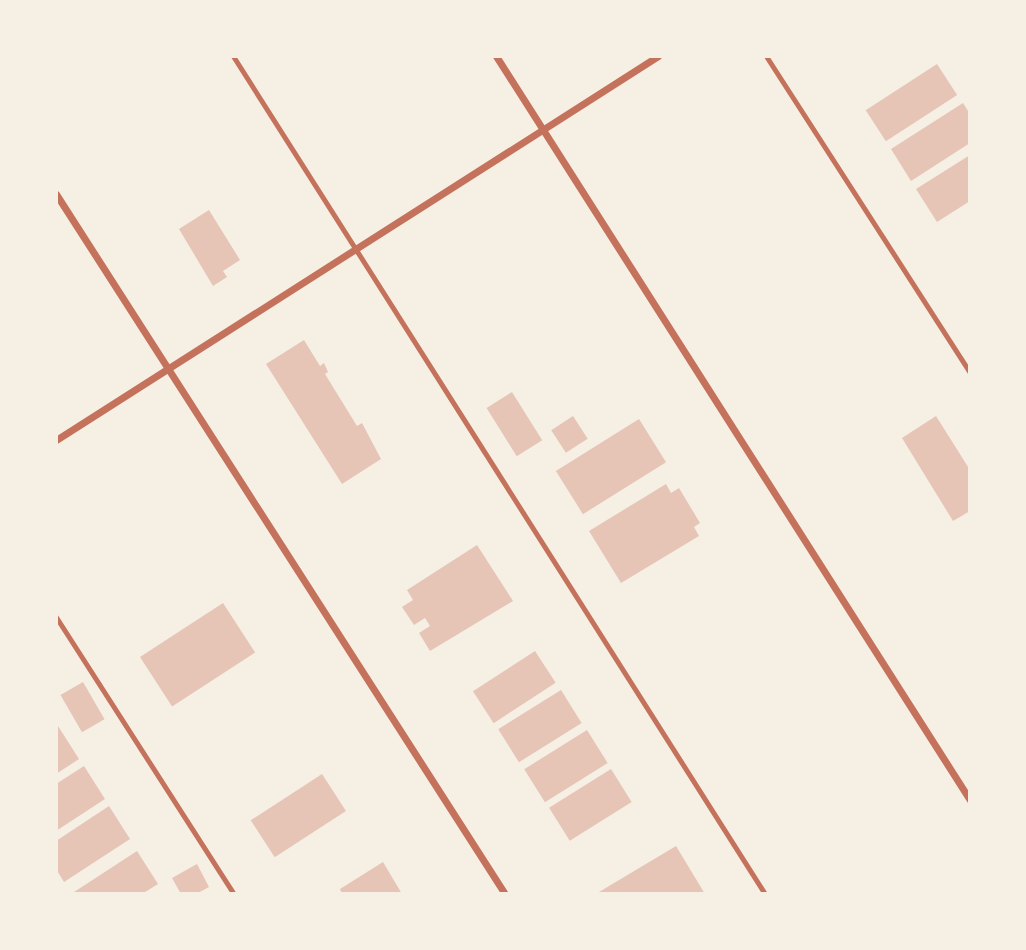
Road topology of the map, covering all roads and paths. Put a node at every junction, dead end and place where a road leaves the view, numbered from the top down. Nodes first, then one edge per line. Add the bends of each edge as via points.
1 (233, 56) edge
2 (496, 56) edge
3 (658, 56) edge
4 (766, 56) edge
5 (542, 128) junction
6 (56, 194) edge
7 (355, 249) junction
8 (169, 369) junction
9 (970, 372) edge
10 (56, 440) edge
11 (56, 617) edge
12 (970, 800) edge
13 (234, 894) edge
14 (505, 894) edge
15 (765, 894) edge

1 - 7 lane
2 - 5 street
3 - 5 street
4 - 9 lane
5 - 7 street
5 - 12 street
6 - 8 street
7 - 8 street
7 - 15 lane
8 - 10 street
8 - 14 street
11 - 13 lane

